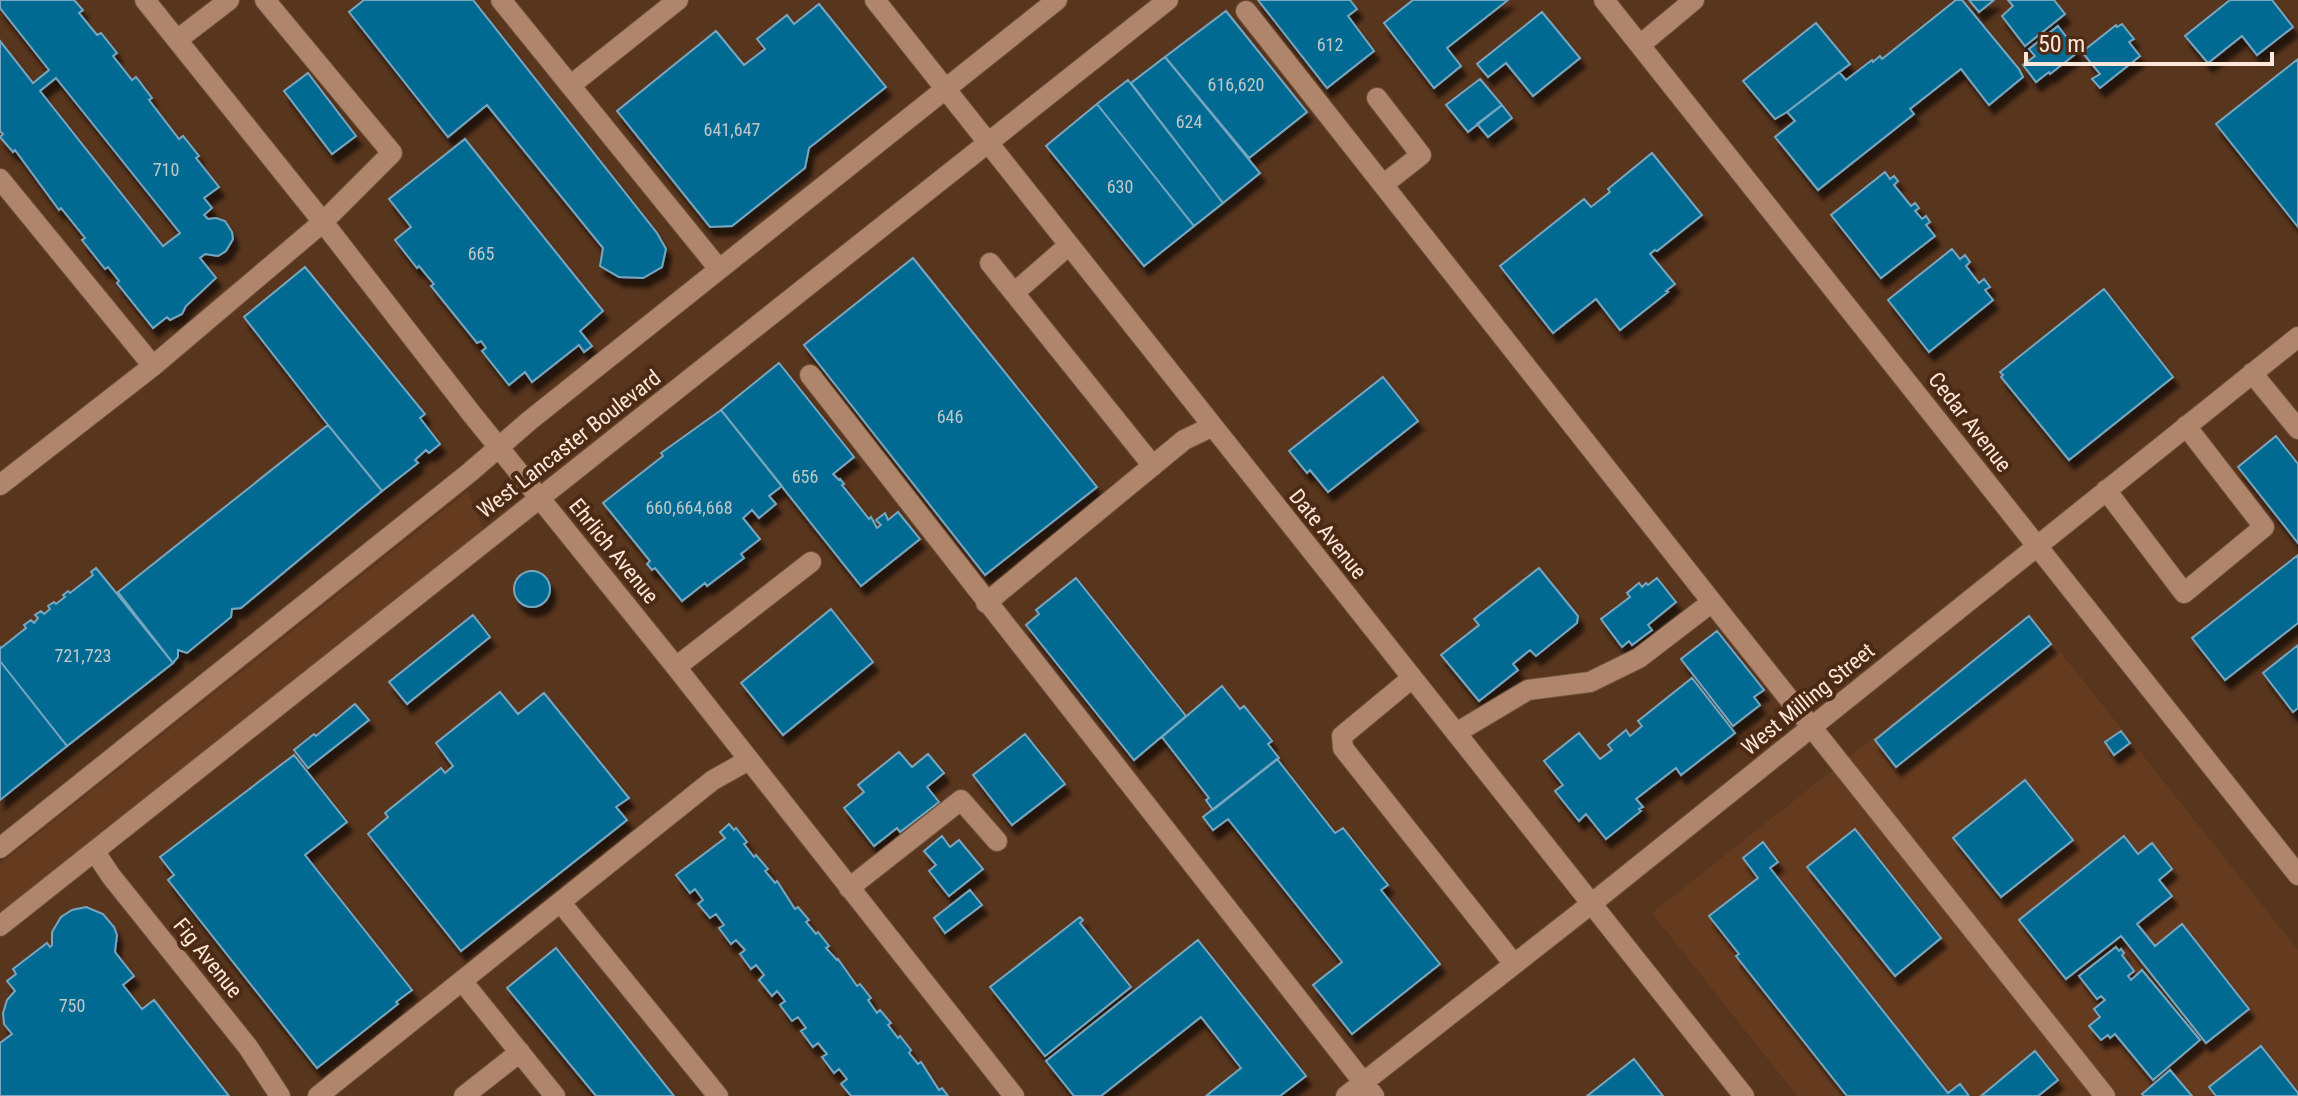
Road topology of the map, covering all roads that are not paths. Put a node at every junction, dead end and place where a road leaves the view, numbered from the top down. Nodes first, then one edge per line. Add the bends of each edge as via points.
1 (145, 0) edge
2 (229, 0) edge
3 (265, 0) edge
4 (502, 0) edge
5 (678, 0) edge
6 (875, 0) edge
7 (1057, 0) edge
8 (1168, 0) edge
9 (1604, 0) edge
10 (1694, 0) edge
11 (1246, 11) dead end
12 (177, 40) junction
13 (1640, 45) junction
14 (571, 85) junction
15 (946, 88) junction
16 (1377, 98) dead end
17 (989, 142) junction
18 (1384, 184) junction
19 (3, 188) edge
20 (323, 222) junction
21 (1069, 245) junction
22 (990, 263) dead end
23 (719, 269) junction
24 (1014, 293) junction
25 (2298, 337) edge
26 (153, 366) junction
27 (2252, 373) junction
28 (810, 375) dead end
29 (2186, 426) junction
30 (1211, 427) junction
31 (2298, 429) edge
32 (500, 447) junction
33 (1153, 466) junction
34 (0, 485) edge
35 (2106, 490) junction
36 (540, 498) junction
37 (2037, 546) junction
38 (811, 562) dead end
39 (1712, 602) junction
40 (986, 603) junction
41 (676, 667) junction
42 (1412, 678) junction
43 (1812, 726) junction
44 (1456, 733) junction
45 (749, 760) junction
46 (997, 841) dead end
47 (0, 848) edge
48 (95, 852) junction
49 (2298, 875) edge
50 (849, 888) junction
51 (561, 903) junction
52 (1591, 904) junction
53 (0, 926) edge
54 (1514, 964) junction
55 (462, 981) junction
56 (520, 1052) junction
57 (1368, 1089) edge
58 (280, 1096) edge
59 (318, 1096) edge
60 (464, 1096) edge
61 (555, 1096) edge
62 (718, 1096) edge
63 (1014, 1096) edge
64 (1346, 1096) edge
65 (1744, 1096) edge
66 (2105, 1096) edge

1 - 12 street, Ehrlich Avenue
2 - 12 street
3 - 20 street via 392,153
4 - 14 street
5 - 14 street
6 - 15 street, Date Avenue
7 - 15 street, West Lancaster Boulevard
8 - 17 street, West Lancaster Boulevard
9 - 13 street, Cedar Avenue
10 - 13 street
11 - 18 street
12 - 20 street, Ehrlich Avenue
13 - 37 street, Cedar Avenue
14 - 23 street
15 - 17 street, Date Avenue
15 - 23 street, West Lancaster Boulevard
16 - 18 street via 1421,155
17 - 21 street, Date Avenue
17 - 36 street, West Lancaster Boulevard
18 - 39 street
19 - 26 street
20 - 26 street
20 - 32 street, Ehrlich Avenue
21 - 24 street
21 - 30 street, Date Avenue
22 - 24 street
23 - 32 street, West Lancaster Boulevard
24 - 33 street
25 - 27 street, West Milling Street
26 - 34 street
27 - 29 street, West Milling Street
27 - 31 street
28 - 40 street
29 - 35 street, West Milling Street
29 - 35 street via 2264,527 2184,593
30 - 33 street via 1184,440
30 - 42 street, Date Avenue
32 - 36 street, Ehrlich Avenue
32 - 47 street, West Lancaster Boulevard
33 - 40 street
35 - 37 street, West Milling Street
36 - 41 street, Ehrlich Avenue
36 - 48 street, West Lancaster Boulevard
37 - 43 street, West Milling Street
37 - 49 street, Cedar Avenue
38 - 41 street
39 - 43 street
39 - 44 street via 1639,658 1590,682 1528,690
40 - 57 street
41 - 45 street, Ehrlich Avenue
42 - 44 street, Date Avenue
42 - 54 street via 1342,736 1343,748
43 - 52 street, West Milling Street
43 - 66 street
44 - 52 street, Date Avenue
45 - 50 street, Ehrlich Avenue
45 - 51 street via 713,780
46 - 50 street via 961,800
48 - 53 street, West Lancaster Boulevard
48 - 58 street, Fig Avenue via 248,1047
50 - 63 street, Ehrlich Avenue
51 - 55 street
51 - 62 street
52 - 54 street, West Milling Street
52 - 65 street, Date Avenue
54 - 57 street, West Milling Street
55 - 56 street
55 - 59 street
56 - 60 street
56 - 61 street
57 - 64 street, West Milling Street

